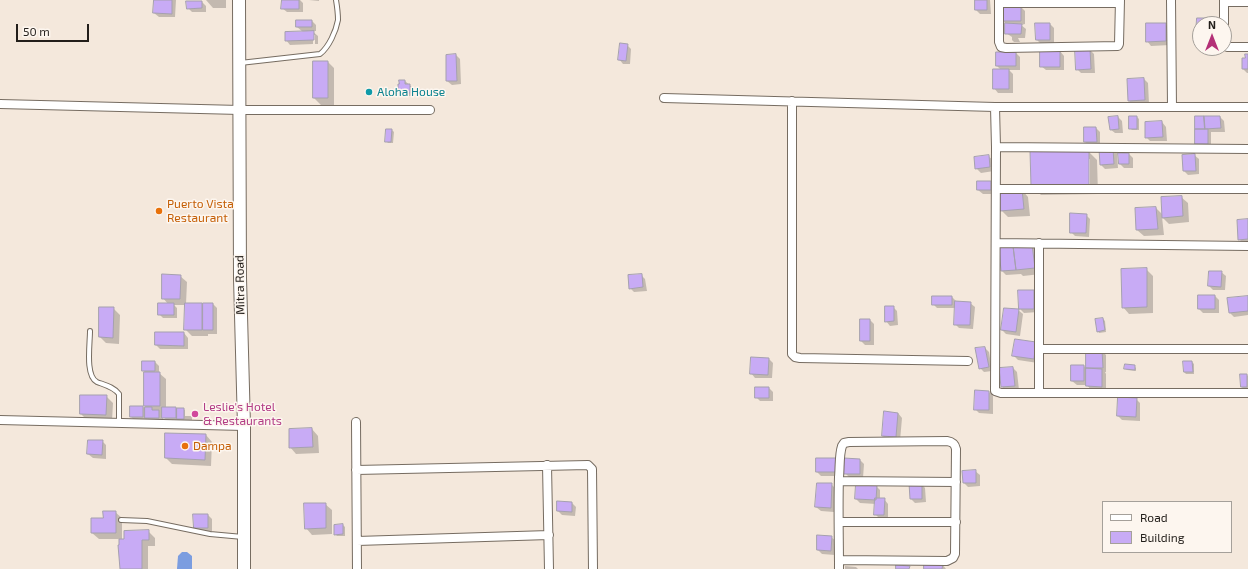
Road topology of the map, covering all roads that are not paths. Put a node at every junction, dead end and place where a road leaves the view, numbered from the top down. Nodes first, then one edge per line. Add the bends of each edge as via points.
1 (239, 0) edge
2 (336, 0) edge
3 (1171, 0) edge
4 (1224, 1) edge
5 (999, 2) edge
6 (1120, 2) edge
7 (1248, 2) edge
8 (1224, 16) edge
9 (1232, 46) edge
10 (1248, 47) edge
11 (239, 63) junction
12 (664, 98) dead end
13 (792, 101) junction
14 (0, 104) edge
15 (995, 107) junction
16 (1172, 107) junction
17 (1248, 107) edge
18 (240, 110) junction
19 (430, 110) dead end
20 (996, 147) junction
21 (1248, 149) edge
22 (996, 189) junction
23 (1248, 189) edge
24 (1039, 243) junction
25 (996, 244) junction
26 (1248, 246) edge
27 (90, 331) dead end
28 (1040, 349) junction
29 (1248, 349) edge
30 (968, 361) dead end
31 (1039, 393) junction
32 (1248, 393) edge
33 (0, 420) edge
34 (356, 422) dead end
35 (119, 423) junction
36 (244, 426) junction
37 (547, 465) junction
38 (356, 470) junction
39 (839, 481) junction
40 (956, 482) junction
41 (121, 520) dead end
42 (839, 522) junction
43 (956, 522) junction
44 (549, 535) junction
45 (245, 538) junction
46 (357, 541) junction
47 (839, 560) junction
48 (244, 569) edge
49 (357, 569) edge
50 (550, 569) edge
51 (593, 569) edge
52 (839, 569) edge

1 - 11 street, Mitra Road
2 - 11 lane via 338,19 330,44 320,54
3 - 16 street
4 - 7 street
4 - 8 street
5 - 6 street
5 - 6 street via 999,42 1001,47 1006,48 1118,46
9 - 10 street
11 - 18 street, Mitra Road
12 - 13 street
13 - 15 street
13 - 30 street via 792,354 800,358
14 - 18 street
15 - 16 street
15 - 20 street
16 - 17 street
18 - 19 street
18 - 36 street, Mitra Road via 240,278
20 - 21 street
20 - 22 street
22 - 23 street
22 - 25 street
24 - 25 street
24 - 26 street
24 - 28 street
25 - 31 street via 994,388 1001,394
27 - 35 lane via 90,374 95,381 114,388 119,394
28 - 29 street
28 - 31 street
31 - 32 street
33 - 35 street
34 - 38 street
35 - 36 street
36 - 45 street, Mitra Road
37 - 38 street
37 - 44 street
37 - 51 street via 591,466
38 - 46 street
39 - 40 street
39 - 40 street via 840,449 844,443 947,441 955,444
39 - 42 street
40 - 43 street
41 - 45 lane via 147,521 210,534
42 - 43 street
42 - 47 street
43 - 47 street via 955,554 950,560
44 - 46 street
44 - 50 street
45 - 48 street, Mitra Road
46 - 49 street
47 - 52 street

